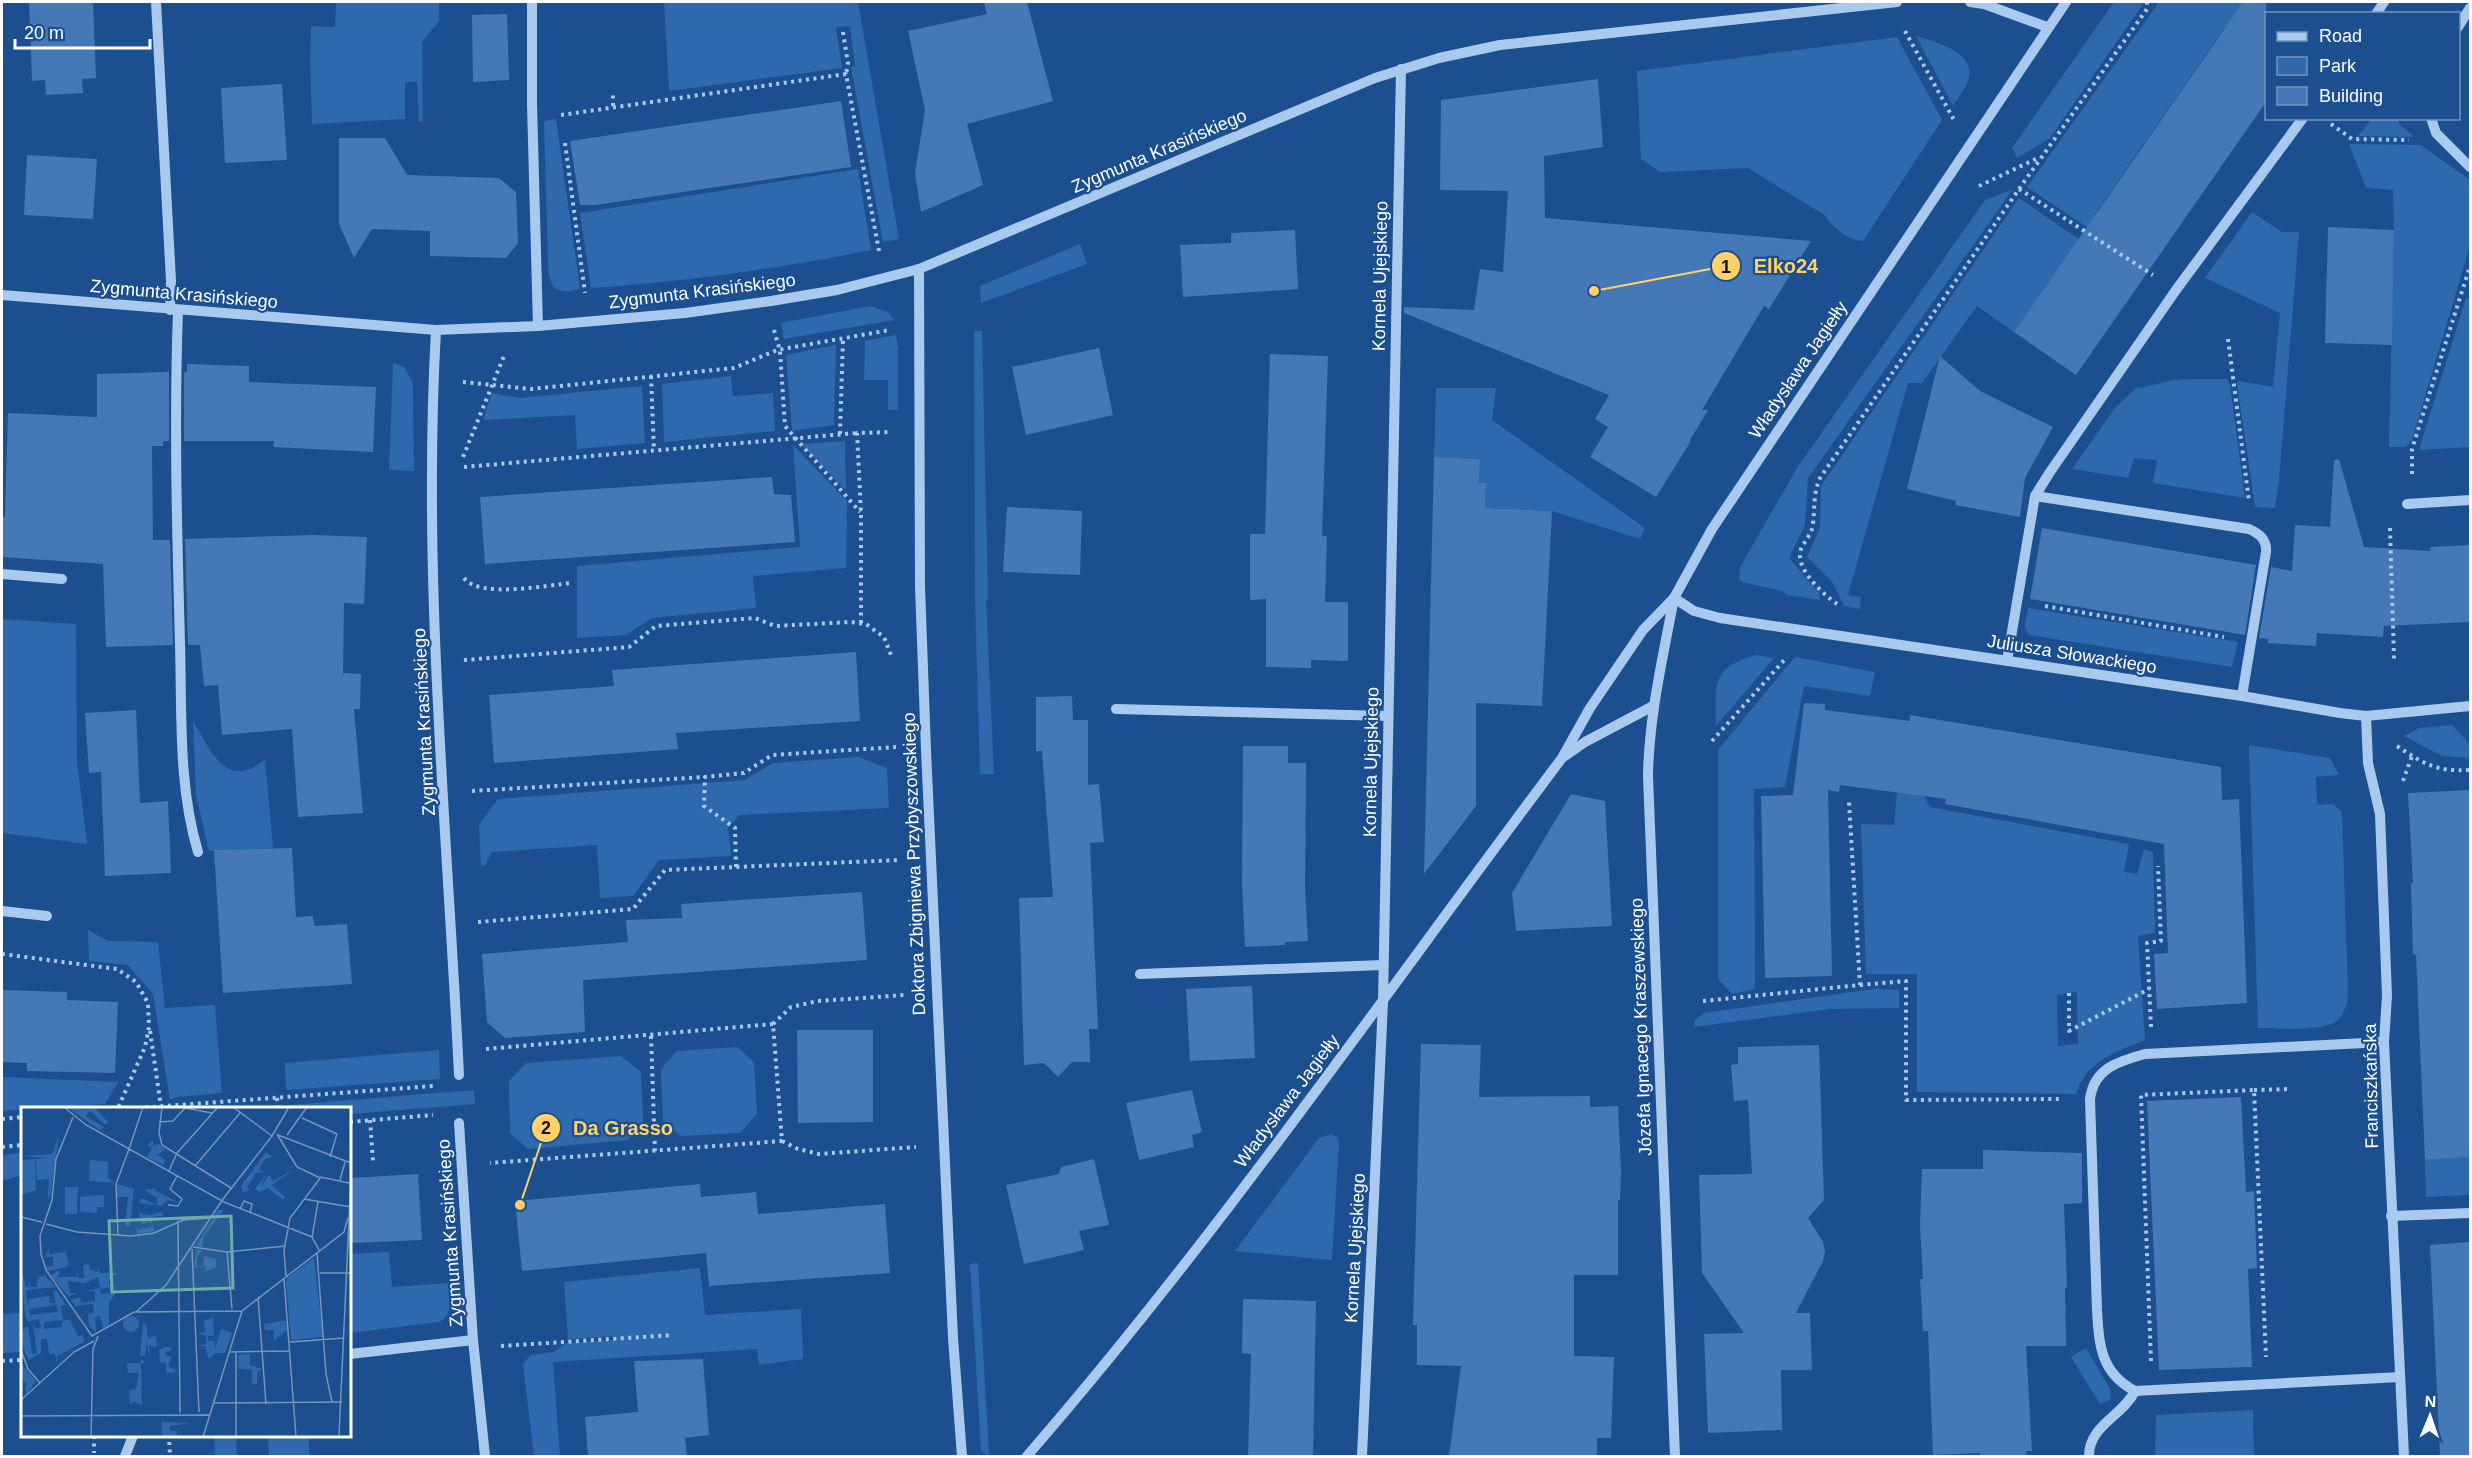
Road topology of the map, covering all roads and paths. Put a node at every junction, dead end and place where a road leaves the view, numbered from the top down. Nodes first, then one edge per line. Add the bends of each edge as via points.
1 (156, 2) edge
2 (532, 2) edge
3 (1897, 2) edge
4 (1970, 2) edge
5 (2066, 2) edge
6 (2147, 2) edge
7 (2470, 8) edge
8 (2460, 24) edge
9 (2047, 27) junction
10 (1905, 31) dead end
11 (843, 32) dead end
12 (1401, 69) junction
13 (846, 74) junction
14 (613, 92) dead end
15 (613, 106) junction
16 (1954, 120) dead end
17 (2302, 120) edge
18 (2326, 120) edge
19 (2432, 120) edge
20 (562, 125) dead end
21 (2436, 133) junction
22 (564, 136) dead end
23 (2042, 156) junction
24 (2470, 167) edge
25 (1975, 188) dead end
26 (2019, 189) junction
27 (879, 254) dead end
28 (2470, 266) edge
29 (919, 269) junction
30 (2176, 290) junction
31 (2, 295) edge
32 (586, 297) dead end
33 (174, 310) junction
34 (772, 323) dead end
35 (919, 325) junction
36 (537, 326) junction
37 (436, 330) junction
38 (843, 339) junction
39 (2228, 339) dead end
40 (780, 351) junction
41 (506, 352) dead end
42 (651, 376) junction
43 (433, 379) junction
44 (491, 385) junction
45 (919, 432) junction
46 (857, 433) junction
47 (840, 434) junction
48 (792, 438) junction
49 (654, 451) junction
50 (464, 467) junction
51 (464, 479) dead end
52 (2408, 483) dead end
53 (2035, 496) junction
54 (2470, 500) edge
55 (2407, 504) dead end
56 (861, 513) junction
57 (2391, 525) dead end
58 (2250, 529) junction
59 (2, 574) edge
60 (462, 576) dead end
61 (62, 579) dead end
62 (572, 584) dead end
63 (1674, 598) junction
64 (2041, 606) dead end
65 (1844, 608) dead end
66 (861, 623) junction
67 (2236, 639) dead end
68 (889, 648) dead end
69 (1792, 652) dead end
70 (2394, 659) dead end
71 (463, 660) dead end
72 (2007, 661) junction
73 (2242, 696) junction
74 (1653, 706) junction
75 (2470, 706) edge
76 (1116, 709) dead end
77 (1388, 716) junction
78 (2366, 716) junction
79 (1712, 741) dead end
80 (896, 747) dead end
81 (1562, 758) junction
82 (2470, 770) edge
83 (705, 777) junction
84 (2400, 789) dead end
85 (470, 791) dead end
86 (1849, 802) dead end
87 (198, 852) dead end
88 (2158, 866) dead end
89 (736, 867) junction
90 (900, 871) dead end
91 (2, 912) edge
92 (47, 916) dead end
93 (474, 927) dead end
94 (2, 954) edge
95 (1383, 965) junction
96 (1140, 974) dead end
97 (905, 984) dead end
98 (1860, 985) junction
99 (2149, 989) junction
100 (2069, 993) dead end
101 (1383, 1002) junction
102 (1703, 1002) dead end
103 (773, 1024) junction
104 (149, 1027) junction
105 (2151, 1029) dead end
106 (651, 1036) junction
107 (2384, 1042) junction
108 (480, 1049) dead end
109 (459, 1075) dead end
110 (436, 1086) dead end
111 (2290, 1089) dead end
112 (2254, 1090) junction
113 (277, 1098) junction
114 (2090, 1099) junction
115 (219, 1102) junction
116 (118, 1107) edge
117 (161, 1107) edge
118 (171, 1107) edge
119 (219, 1107) edge
120 (278, 1107) edge
121 (443, 1115) dead end
122 (21, 1117) edge
123 (2, 1119) edge
124 (370, 1120) junction
125 (351, 1122) edge
126 (459, 1123) dead end
127 (782, 1141) junction
128 (21, 1145) edge
129 (2, 1147) edge
130 (916, 1147) dead end
131 (655, 1151) junction
132 (373, 1161) dead end
133 (486, 1163) dead end
134 (2470, 1213) edge
135 (2391, 1216) junction
136 (673, 1335) dead end
137 (473, 1340) junction
138 (496, 1346) dead end
139 (351, 1354) edge
140 (21, 1360) edge
141 (2266, 1360) dead end
142 (2, 1361) edge
143 (2151, 1365) dead end
144 (2400, 1377) junction
145 (2135, 1391) junction
146 (94, 1437) edge
147 (133, 1437) edge
148 (169, 1437) edge
149 (94, 1456) edge
150 (125, 1456) edge
151 (170, 1456) edge
152 (485, 1456) edge
153 (962, 1456) edge
154 (1027, 1456) edge
155 (1362, 1456) edge
156 (1675, 1456) edge
157 (2089, 1456) edge
158 (2404, 1456) edge

1 - 33 street
2 - 36 street
3 - 12 street, Zygmunta Krasińskiego via 1500,45
4 - 9 street
5 - 9 street, Władysława Jagiełły
6 - 23 path via 2147,9
7 - 8 street
9 - 63 street, Władysława Jagiełły via 1719,519
10 - 16 path
11 - 13 path
12 - 29 street, Zygmunta Krasińskiego
12 - 77 street, Kornela Ujejskiego
13 - 15 path
13 - 27 path
14 - 15 path
15 - 20 path via 561,113
17 - 30 street
18 - 21 path via 2352,139 2415,141
19 - 21 street
21 - 24 street
22 - 32 path
23 - 25 path
23 - 26 path
26 - 30 path
26 - 65 path via 1815,490 1813,527 1802,547 1801,566 1820,591
28 - 52 path via 2412,449 2412,475
29 - 35 street, Doktora Zbigniewa Przybyszowskiego
29 - 36 street, Zygmunta Krasińskiego via 837,290 771,301
30 - 53 street
31 - 33 street, Zygmunta Krasińskiego
33 - 37 street, Zygmunta Krasińskiego
33 - 87 street via 182,737 186,797
34 - 40 path
35 - 38 path
35 - 45 street, Doktora Zbigniewa Przybyszowskiego
36 - 37 street, Zygmunta Krasińskiego
37 - 43 street, Zygmunta Krasińskiego
38 - 40 path
38 - 47 path
39 - 58 path
40 - 42 path via 734,368
40 - 48 path via 785,426
41 - 44 path
42 - 44 path via 531,389
42 - 49 path
43 - 44 path
43 - 109 street, Zygmunta Krasińskiego via 436,654
44 - 50 path via 463,456
45 - 46 path
45 - 153 street, Doktora Zbigniewa Przybyszowskiego via 920,605 936,1015 952,1338
46 - 47 path
46 - 56 path
47 - 48 path
48 - 49 path
48 - 56 path
49 - 50 path
50 - 51 path
53 - 58 street
53 - 72 street
54 - 55 street
56 - 66 path
57 - 70 path
58 - 73 street via 2260,535 2266,546
59 - 61 street
60 - 62 path via 473,586 492,590
63 - 72 street, Juliusza Słowackiego via 1694,611 1720,618
63 - 74 street, Józefa Ignacego Kraszewskiego
63 - 81 street, Władysława Jagiełły via 1636,639
64 - 67 path
66 - 68 path via 881,633
66 - 71 path via 775,626 755,618 656,626 629,647
69 - 79 path
72 - 73 street, Juliusza Słowackiego
73 - 78 street, Juliusza Słowackiego
74 - 81 street, Władysława Jagiełły via 1585,741
74 - 156 street, Józefa Ignacego Kraszewskiego via 1649,799
75 - 78 street, Juliusza Słowackiego
76 - 77 street
77 - 95 street, Kornela Ujejskiego
78 - 107 street, Franciszkańska via 2368,763 2380,814 2387,996
80 - 83 path via 772,755 744,774
81 - 101 street, Władysława Jagiełły
82 - 84 path via 2441,770 2412,756
83 - 85 path
83 - 89 path via 704,806 735,828
86 - 98 path
88 - 99 path via 2161,941 2147,943
89 - 90 path via 900,860
89 - 93 path via 665,870 633,909 474,923
91 - 92 street
94 - 104 path via 126,973 148,1003
95 - 96 street
95 - 101 street, Kornela Ujejskiego
97 - 103 path via 905,995 818,1001 790,1007
98 - 102 path
98 - 114 path via 1906,981 1906,1100
99 - 100 path via 2069,1031
99 - 105 path
101 - 154 street, Władysława Jagiełły via 1158,1297
101 - 155 street, Kornela Ujejskiego
103 - 106 path
103 - 127 path
104 - 116 path via 145,1047
104 - 117 path
106 - 108 path
106 - 131 path
107 - 114 street via 2145,1054 2106,1070 2094,1081
107 - 135 street, Franciszkańska
110 - 113 path
111 - 112 path
112 - 141 path
112 - 143 path via 2141,1095
113 - 115 path
113 - 120 path
114 - 145 street via 2098,1335 2115,1379
115 - 118 path
115 - 119 path
121 - 124 path
122 - 123 path
124 - 125 path
124 - 132 path
126 - 137 street, Zygmunta Krasińskiego
127 - 130 path via 819,1154
127 - 131 path
128 - 129 path
131 - 133 path
134 - 135 street
135 - 144 street, Franciszkańska
136 - 138 path
137 - 139 street
137 - 152 street, Zygmunta Krasińskiego
140 - 142 path
144 - 145 street
144 - 158 street, Franciszkańska
145 - 157 street via 2126,1405 2102,1425
146 - 149 path
147 - 150 street
148 - 151 path

